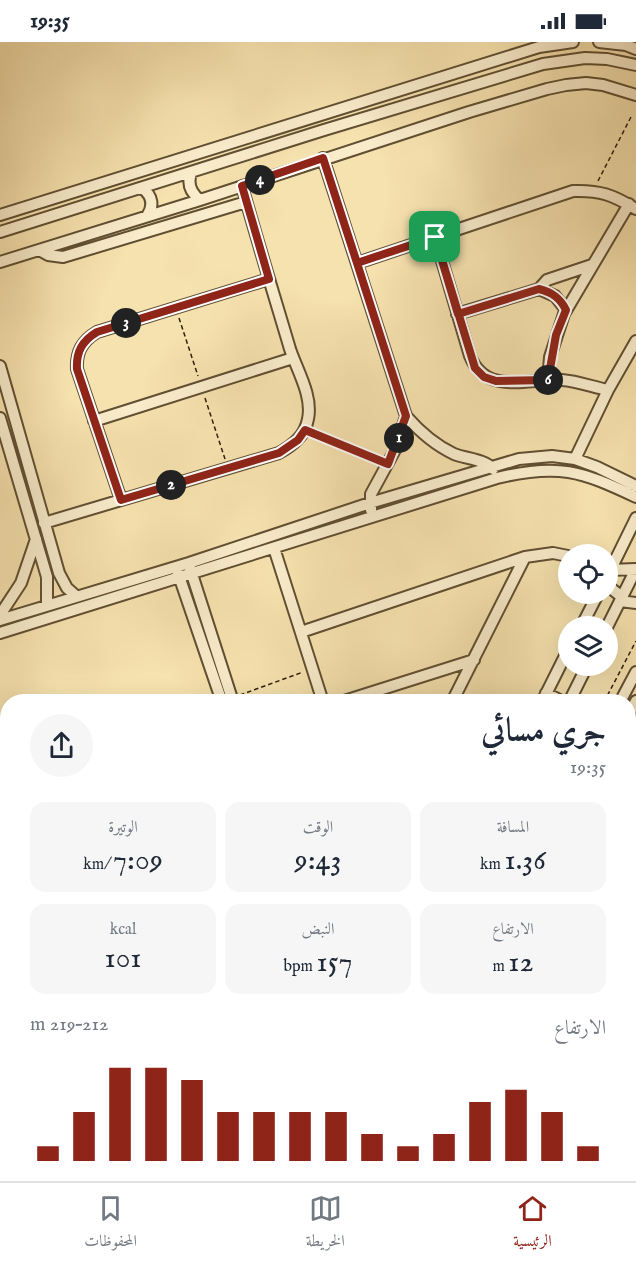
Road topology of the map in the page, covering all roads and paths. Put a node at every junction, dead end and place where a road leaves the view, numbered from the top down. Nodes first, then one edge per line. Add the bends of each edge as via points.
1 (573, 42) edge
2 (599, 42) edge
3 (636, 49) edge
4 (636, 65) edge
5 (636, 95) edge
6 (357, 103) junction
7 (633, 115) dead end
8 (362, 118) junction
9 (323, 158) junction
10 (191, 173) junction
11 (242, 186) junction
12 (142, 189) junction
13 (594, 190) junction
14 (53, 199) junction
15 (200, 200) junction
16 (246, 202) junction
17 (632, 206) edge
18 (58, 214) junction
19 (0, 215) edge
20 (147, 216) junction
21 (0, 232) edge
22 (435, 237) junction
23 (39, 250) junction
24 (0, 262) edge
25 (357, 263) junction
26 (592, 265) junction
27 (269, 279) junction
28 (539, 289) junction
29 (566, 310) junction
30 (458, 314) junction
31 (636, 341) edge
32 (293, 358) junction
33 (0, 366) edge
34 (548, 380) junction
35 (608, 390) junction
36 (406, 416) junction
37 (0, 418) edge
38 (94, 421) junction
39 (305, 430) junction
40 (575, 459) junction
41 (388, 464) junction
42 (492, 467) junction
43 (497, 478) junction
44 (636, 486) edge
45 (636, 497) edge
46 (121, 500) junction
47 (370, 503) junction
48 (374, 517) junction
49 (636, 518) edge
50 (44, 523) junction
51 (37, 544) junction
52 (50, 544) junction
53 (274, 548) junction
54 (558, 553) edge
55 (618, 553) edge
56 (525, 557) junction
57 (190, 568) junction
58 (636, 569) edge
59 (618, 571) edge
60 (178, 572) junction
61 (618, 596) edge
62 (76, 597) junction
63 (621, 599) junction
64 (636, 603) edge
65 (47, 605) junction
66 (616, 616) edge
67 (0, 617) edge
68 (301, 632) junction
69 (0, 633) edge
70 (636, 641) edge
71 (474, 660) junction
72 (312, 668) junction
73 (558, 670) edge
74 (636, 672) edge
75 (582, 676) edge
76 (227, 694) edge
77 (227, 694) edge
78 (245, 694) edge
79 (320, 694) edge
80 (366, 694) edge
81 (456, 694) edge
82 (546, 694) edge
83 (573, 694) edge
84 (608, 694) edge
85 (625, 694) edge

1 - 6 street via 539,47
2 - 3 street
4 - 8 street via 607,59 564,60
5 - 9 street via 603,84 566,85
6 - 8 street
6 - 14 street
7 - 13 path
8 - 10 street
9 - 11 street
9 - 25 street
10 - 12 street
10 - 15 street via 191,190
11 - 15 street
11 - 16 street
12 - 18 street
12 - 20 street via 152,201
13 - 17 street
13 - 22 street via 573,191
14 - 18 street
14 - 19 street
15 - 20 street
16 - 23 street via 63,257
16 - 27 street
17 - 26 street
18 - 21 street
20 - 23 street
22 - 25 street
22 - 30 street
23 - 24 street
25 - 36 street
26 - 28 street via 547,280
26 - 29 street
27 - 32 street
27 - 38 street via 91,336 81,347 76,362
28 - 29 street via 555,296
28 - 30 street
29 - 34 street via 556,335
30 - 34 street via 475,368 484,377 507,382
31 - 35 street
32 - 38 street
32 - 39 street via 309,407
33 - 50 street
34 - 35 street
35 - 40 street
36 - 41 street
36 - 42 street via 439,446
37 - 51 street
38 - 46 street
39 - 41 path
39 - 46 street via 279,453
40 - 42 street via 530,457
40 - 44 street
41 - 47 street via 373,489
42 - 43 street
42 - 47 street
43 - 45 street via 532,470 569,471 593,477
43 - 48 street
46 - 50 street
47 - 48 street
47 - 57 street
48 - 53 street
49 - 55 street
50 - 52 street
51 - 52 street
51 - 65 street via 49,584
51 - 67 street via 21,583
52 - 62 street via 63,581
53 - 57 street
53 - 68 street
54 - 56 street
56 - 68 street
56 - 71 street
57 - 60 street
57 - 76 street
58 - 59 street
58 - 63 street
60 - 62 street
60 - 69 street
60 - 77 street
61 - 63 street
62 - 65 street
63 - 64 street
63 - 66 street
65 - 67 street
68 - 72 street
70 - 84 path
71 - 80 street
71 - 81 street
72 - 78 path
72 - 79 street
73 - 82 street
74 - 85 street
75 - 83 street

